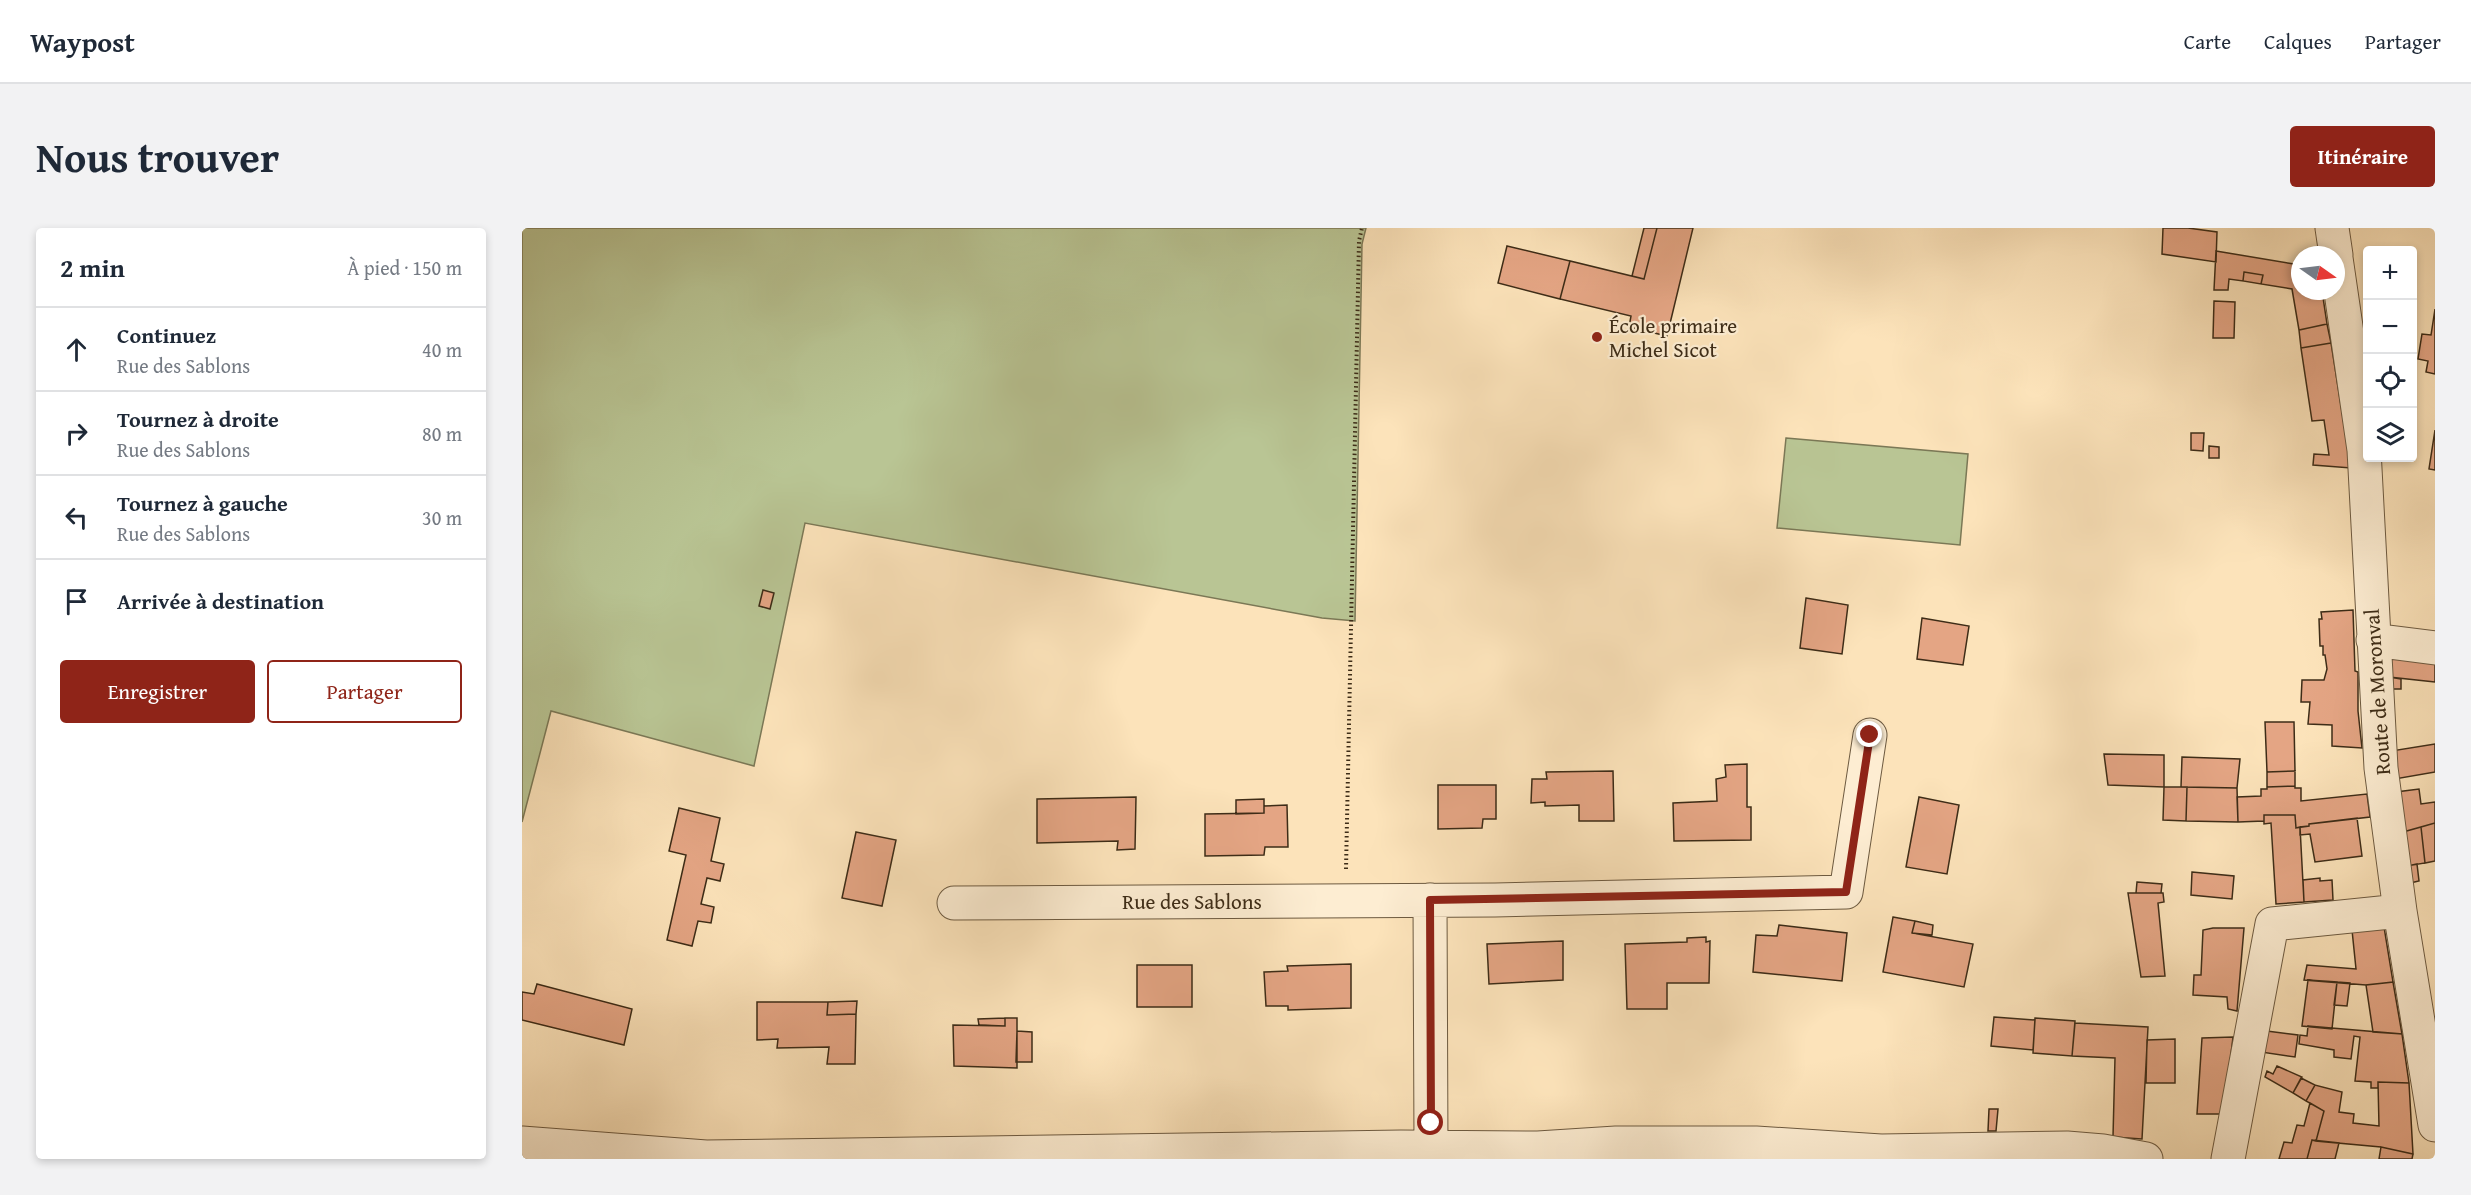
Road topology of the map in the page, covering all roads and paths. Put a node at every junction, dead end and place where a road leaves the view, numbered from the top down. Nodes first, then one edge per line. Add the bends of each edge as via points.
1 (1362, 228) edge
2 (2332, 228) edge
3 (2335, 246) edge
4 (2342, 300) edge
5 (2373, 640) junction
6 (2435, 648) edge
7 (1870, 735) dead end
8 (1345, 900) junction
9 (1430, 900) junction
10 (954, 903) dead end
11 (2400, 911) junction
12 (2435, 1125) edge
13 (522, 1143) edge
14 (1431, 1147) junction
15 (2146, 1159) edge
16 (2228, 1159) edge

1 - 8 path
2 - 3 street, Route de Moronval
4 - 5 street, Route de Moronval via 2364,450
5 - 6 street
5 - 11 street, Route de Moronval via 2381,768
7 - 9 street, Rue des Sablons via 1846,892
8 - 9 street, Rue des Sablons
8 - 10 street, Rue des Sablons
9 - 14 street
11 - 12 street, Route de Moronval
11 - 16 street via 2272,924
13 - 14 street via 706,1157
14 - 15 street via 1756,1143 1881,1151 2067,1148

